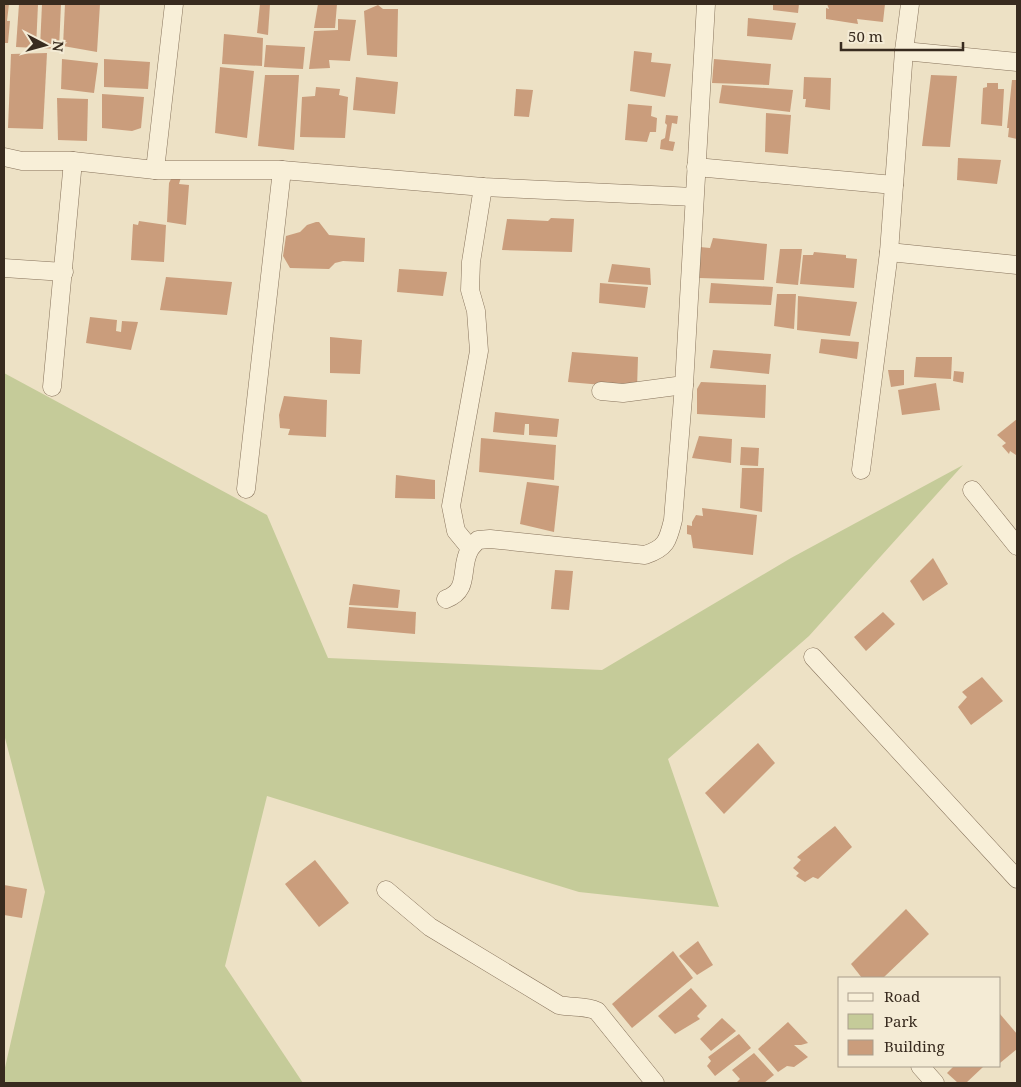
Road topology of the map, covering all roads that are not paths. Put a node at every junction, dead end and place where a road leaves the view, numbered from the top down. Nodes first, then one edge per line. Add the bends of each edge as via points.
1 (174, 4) edge
2 (706, 4) edge
3 (910, 4) edge
4 (904, 51) junction
5 (1017, 62) edge
6 (4, 157) edge
7 (72, 161) junction
8 (696, 167) junction
9 (156, 170) junction
10 (282, 170) junction
11 (894, 185) junction
12 (483, 188) junction
13 (694, 197) junction
14 (889, 252) junction
15 (1017, 265) edge
16 (4, 268) edge
17 (64, 272) junction
18 (684, 385) junction
19 (52, 387) dead end
20 (601, 391) dead end
21 (861, 470) dead end
22 (246, 489) dead end
23 (972, 490) dead end
24 (1017, 546) edge
25 (470, 548) junction
26 (446, 599) dead end
27 (812, 657) dead end
28 (1017, 879) edge
29 (386, 890) dead end
30 (921, 1067) edge
31 (655, 1083) edge
32 (935, 1083) edge

1 - 9 street
2 - 8 street
3 - 4 street
4 - 5 street
4 - 11 street
6 - 7 street via 22,161
7 - 9 street
7 - 17 street
8 - 11 street
8 - 13 street
9 - 10 street
10 - 12 street
10 - 22 street
11 - 14 street
12 - 13 street
12 - 25 street via 470,262 470,290 476,311 478,351 451,506 456,532
13 - 18 street
14 - 15 street
14 - 21 street
16 - 17 street
17 - 19 street
18 - 20 street via 623,394
18 - 25 street via 673,520 669,537 658,550 645,554 490,539 478,540
23 - 24 street
25 - 26 street via 461,588 455,596
27 - 28 street
29 - 31 street via 430,927 559,1005 590,1007 597,1011
30 - 32 street

